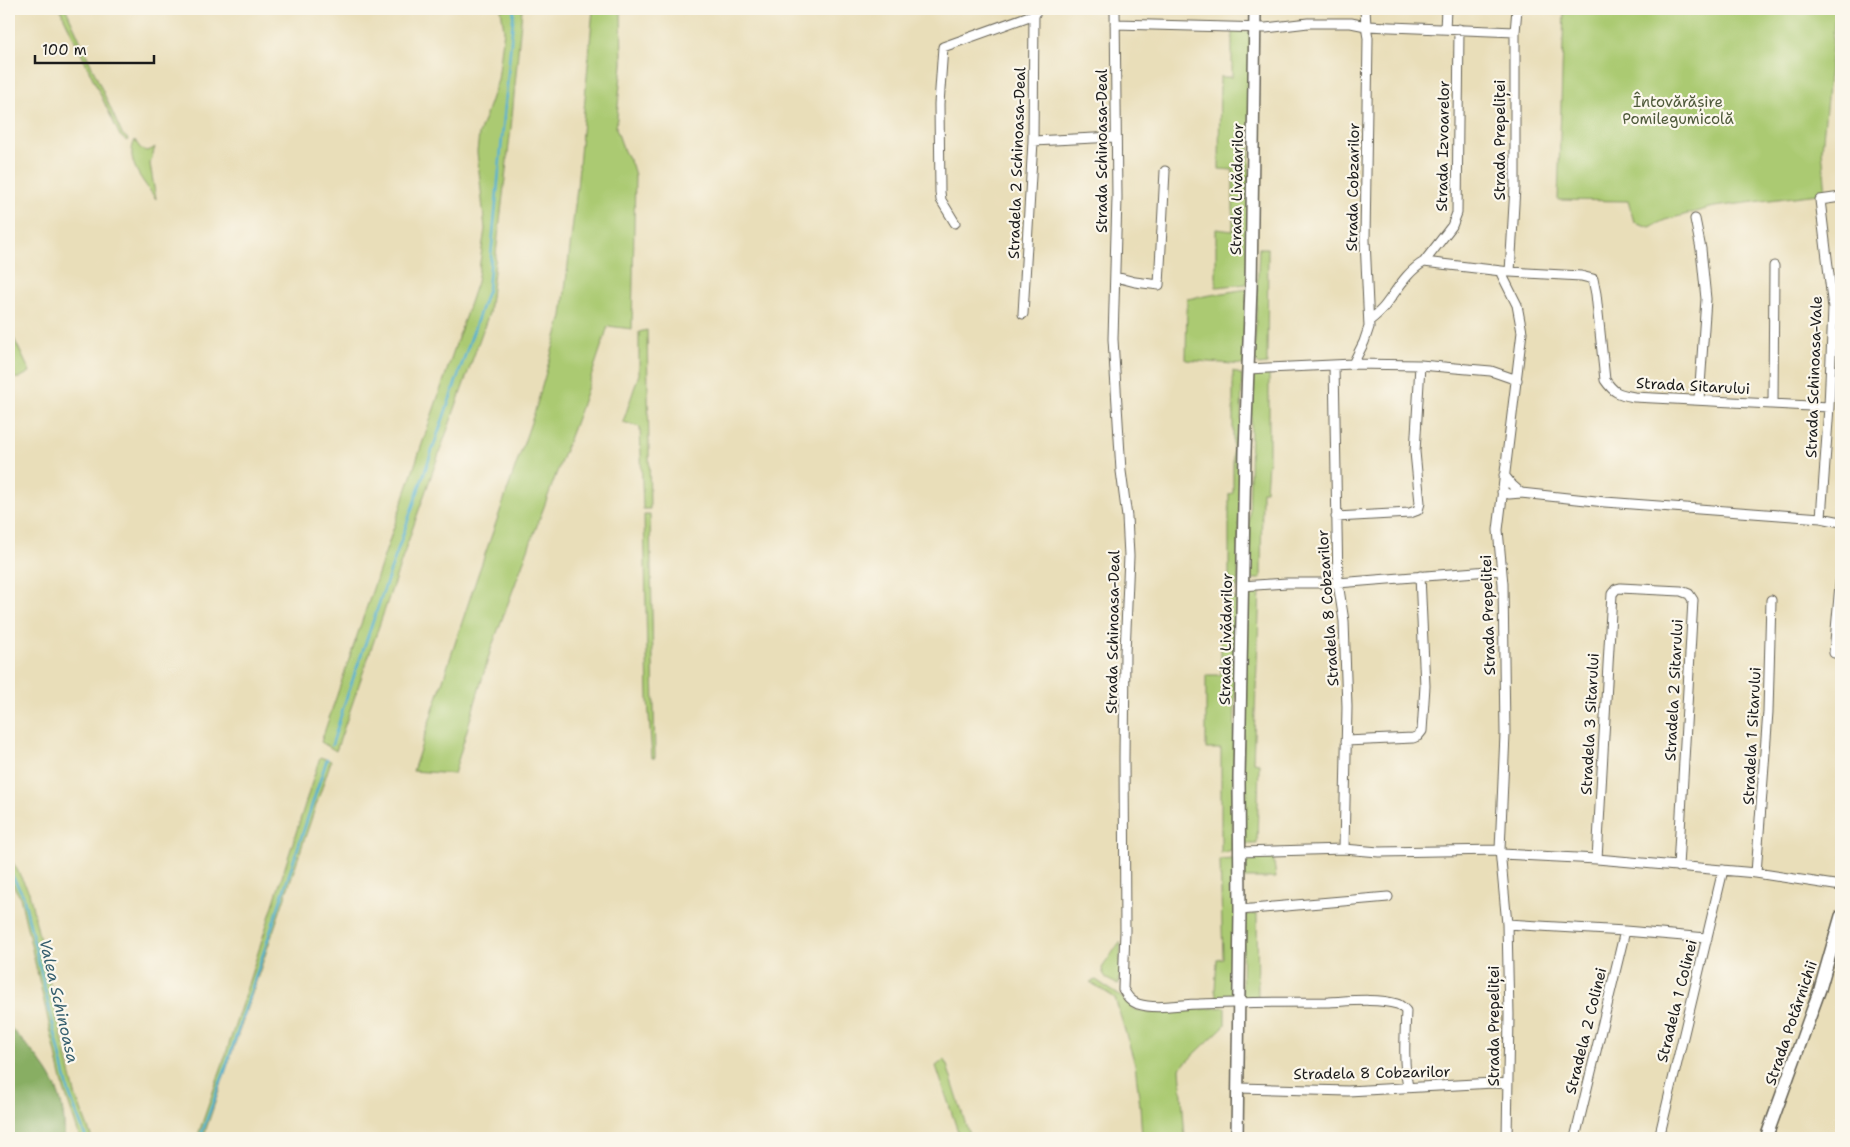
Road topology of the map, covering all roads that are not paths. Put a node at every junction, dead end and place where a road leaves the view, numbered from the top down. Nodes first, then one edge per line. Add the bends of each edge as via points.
1 (1115, 9) edge
2 (1255, 9) edge
3 (1366, 9) edge
4 (1446, 9) edge
5 (1517, 9) edge
6 (1034, 11) edge
7 (1115, 24) junction
8 (1366, 26) junction
9 (1255, 27) junction
10 (1445, 29) junction
11 (1458, 29) junction
12 (1514, 32) junction
13 (1115, 137) junction
14 (1034, 141) junction
15 (1165, 171) dead end
16 (1841, 197) edge
17 (1694, 219) dead end
18 (955, 223) dead end
19 (1424, 262) junction
20 (1774, 266) dead end
21 (1505, 272) junction
22 (1116, 277) junction
23 (1023, 314) dead end
24 (1369, 321) junction
25 (1353, 364) junction
26 (1420, 365) junction
27 (1334, 366) junction
28 (1248, 369) junction
29 (1517, 380) junction
30 (1699, 400) junction
31 (1773, 404) junction
32 (1829, 407) junction
33 (1504, 475) junction
34 (1502, 492) junction
35 (1521, 493) junction
36 (1336, 517) junction
37 (1821, 518) junction
38 (1841, 522) edge
39 (1501, 570) junction
40 (1841, 573) edge
41 (1420, 576) junction
42 (1338, 583) junction
43 (1242, 586) junction
44 (1614, 591) joint
45 (1771, 600) dead end
46 (1834, 653) dead end
47 (1346, 741) junction
48 (1344, 849) junction
49 (1240, 852) junction
50 (1501, 852) junction
51 (1597, 859) junction
52 (1678, 867) junction
53 (1723, 870) junction
54 (1756, 873) junction
55 (1841, 886) edge
56 (1388, 897) dead end
57 (1240, 910) junction
58 (1841, 916) edge
59 (1507, 924) junction
60 (1625, 931) junction
61 (1707, 938) junction
62 (1238, 1003) junction
63 (1508, 1084) junction
64 (1408, 1087) junction
65 (1238, 1088) junction
66 (1237, 1138) edge
67 (1507, 1138) edge
68 (1575, 1138) edge
69 (1658, 1138) edge
70 (1766, 1138) edge

1 - 7 street, Strada Schinoasa-Deal
2 - 9 street, Strada Livădarilor
3 - 8 street, Strada Cobzarilor
4 - 10 street
5 - 12 street, Strada Prepeliței
6 - 14 street, Stradela 2 Schinoasa-Deal
6 - 18 street, Stradela 2 Schinoasa-Deal via 943,47 940,192 941,200
7 - 9 street
7 - 13 street, Strada Schinoasa-Deal
8 - 9 street via 1308,23
8 - 10 street
8 - 24 street, Strada Cobzarilor via 1365,240
9 - 28 street, Strada Livădarilor
10 - 11 street
11 - 12 street
11 - 19 street, Strada Izvoarelor via 1457,213 1452,226
12 - 21 street, Strada Prepeliței via 1514,187
13 - 14 street
13 - 22 street, Strada Schinoasa-Deal
14 - 23 street, Stradela 2 Schinoasa-Deal
15 - 22 street via 1159,285
16 - 32 street, Strada Schinoasa-Vale via 1820,200 1833,308
17 - 30 street via 1706,299
19 - 21 street
19 - 24 street, Strada Izvoarelor via 1405,278
20 - 31 street
21 - 29 street, Strada Prepeliței via 1517,305 1522,332
21 - 30 street, Strada Sitarului via 1593,279 1605,380 1612,390 1634,397
22 - 62 street, Strada Schinoasa-Deal via 1113,339 1129,556 1125,653 1123,989 1131,1001 1144,1006
24 - 25 street, Strada Cobzarilor via 1364,342
25 - 26 street
25 - 27 street
26 - 29 street via 1491,371
26 - 36 street via 1416,452 1418,510
27 - 28 street
27 - 36 street, Stradela 8 Cobzarilor
28 - 43 street, Strada Livădarilor
29 - 33 street, Strada Prepeliței
30 - 31 street, Strada Sitarului
31 - 32 street, Strada Sitarului
32 - 37 street, Strada Schinoasa-Vale
33 - 34 street, Strada Prepeliței
33 - 35 street
34 - 35 street
34 - 39 street, Strada Prepeliței via 1498,530
35 - 37 street
36 - 42 street, Stradela 8 Cobzarilor
37 - 38 street
39 - 41 street
39 - 50 street, Strada Prepeliței via 1505,734
40 - 46 street
41 - 42 street
41 - 47 street via 1425,686 1422,731 1414,738
42 - 43 street
42 - 47 street, Stradela 8 Cobzarilor via 1344,637
43 - 49 street, Strada Livădarilor via 1238,778
44 - 51 street, Stradela 3 Sitarului
44 - 52 street, Stradela 2 Sitarului via 1620,588 1681,591 1693,600
45 - 54 street, Stradela 1 Sitarului via 1768,712
47 - 48 street, Stradela 8 Cobzarilor
48 - 49 street
48 - 50 street
49 - 57 street, Strada Livădarilor
50 - 51 street
50 - 59 street, Strada Prepeliței
51 - 52 street
52 - 53 street
53 - 54 street
53 - 61 street, Stradela 1 Colinei
54 - 55 street
56 - 57 street
57 - 62 street, Strada Livădarilor
58 - 70 street, Strada Potârnichii via 1820,989
59 - 60 street
59 - 63 street, Strada Prepeliței
60 - 61 street
60 - 68 street, Stradela 2 Colinei
61 - 69 street, Stradela 1 Colinei
62 - 64 street via 1367,1001 1401,1006 1406,1011 1404,1050
62 - 65 street, Strada Livădarilor
63 - 64 street, Stradela 8 Cobzarilor
63 - 67 street, Strada Prepeliței
64 - 65 street, Stradela 8 Cobzarilor via 1348,1091
65 - 66 street, Strada Livădarilor

